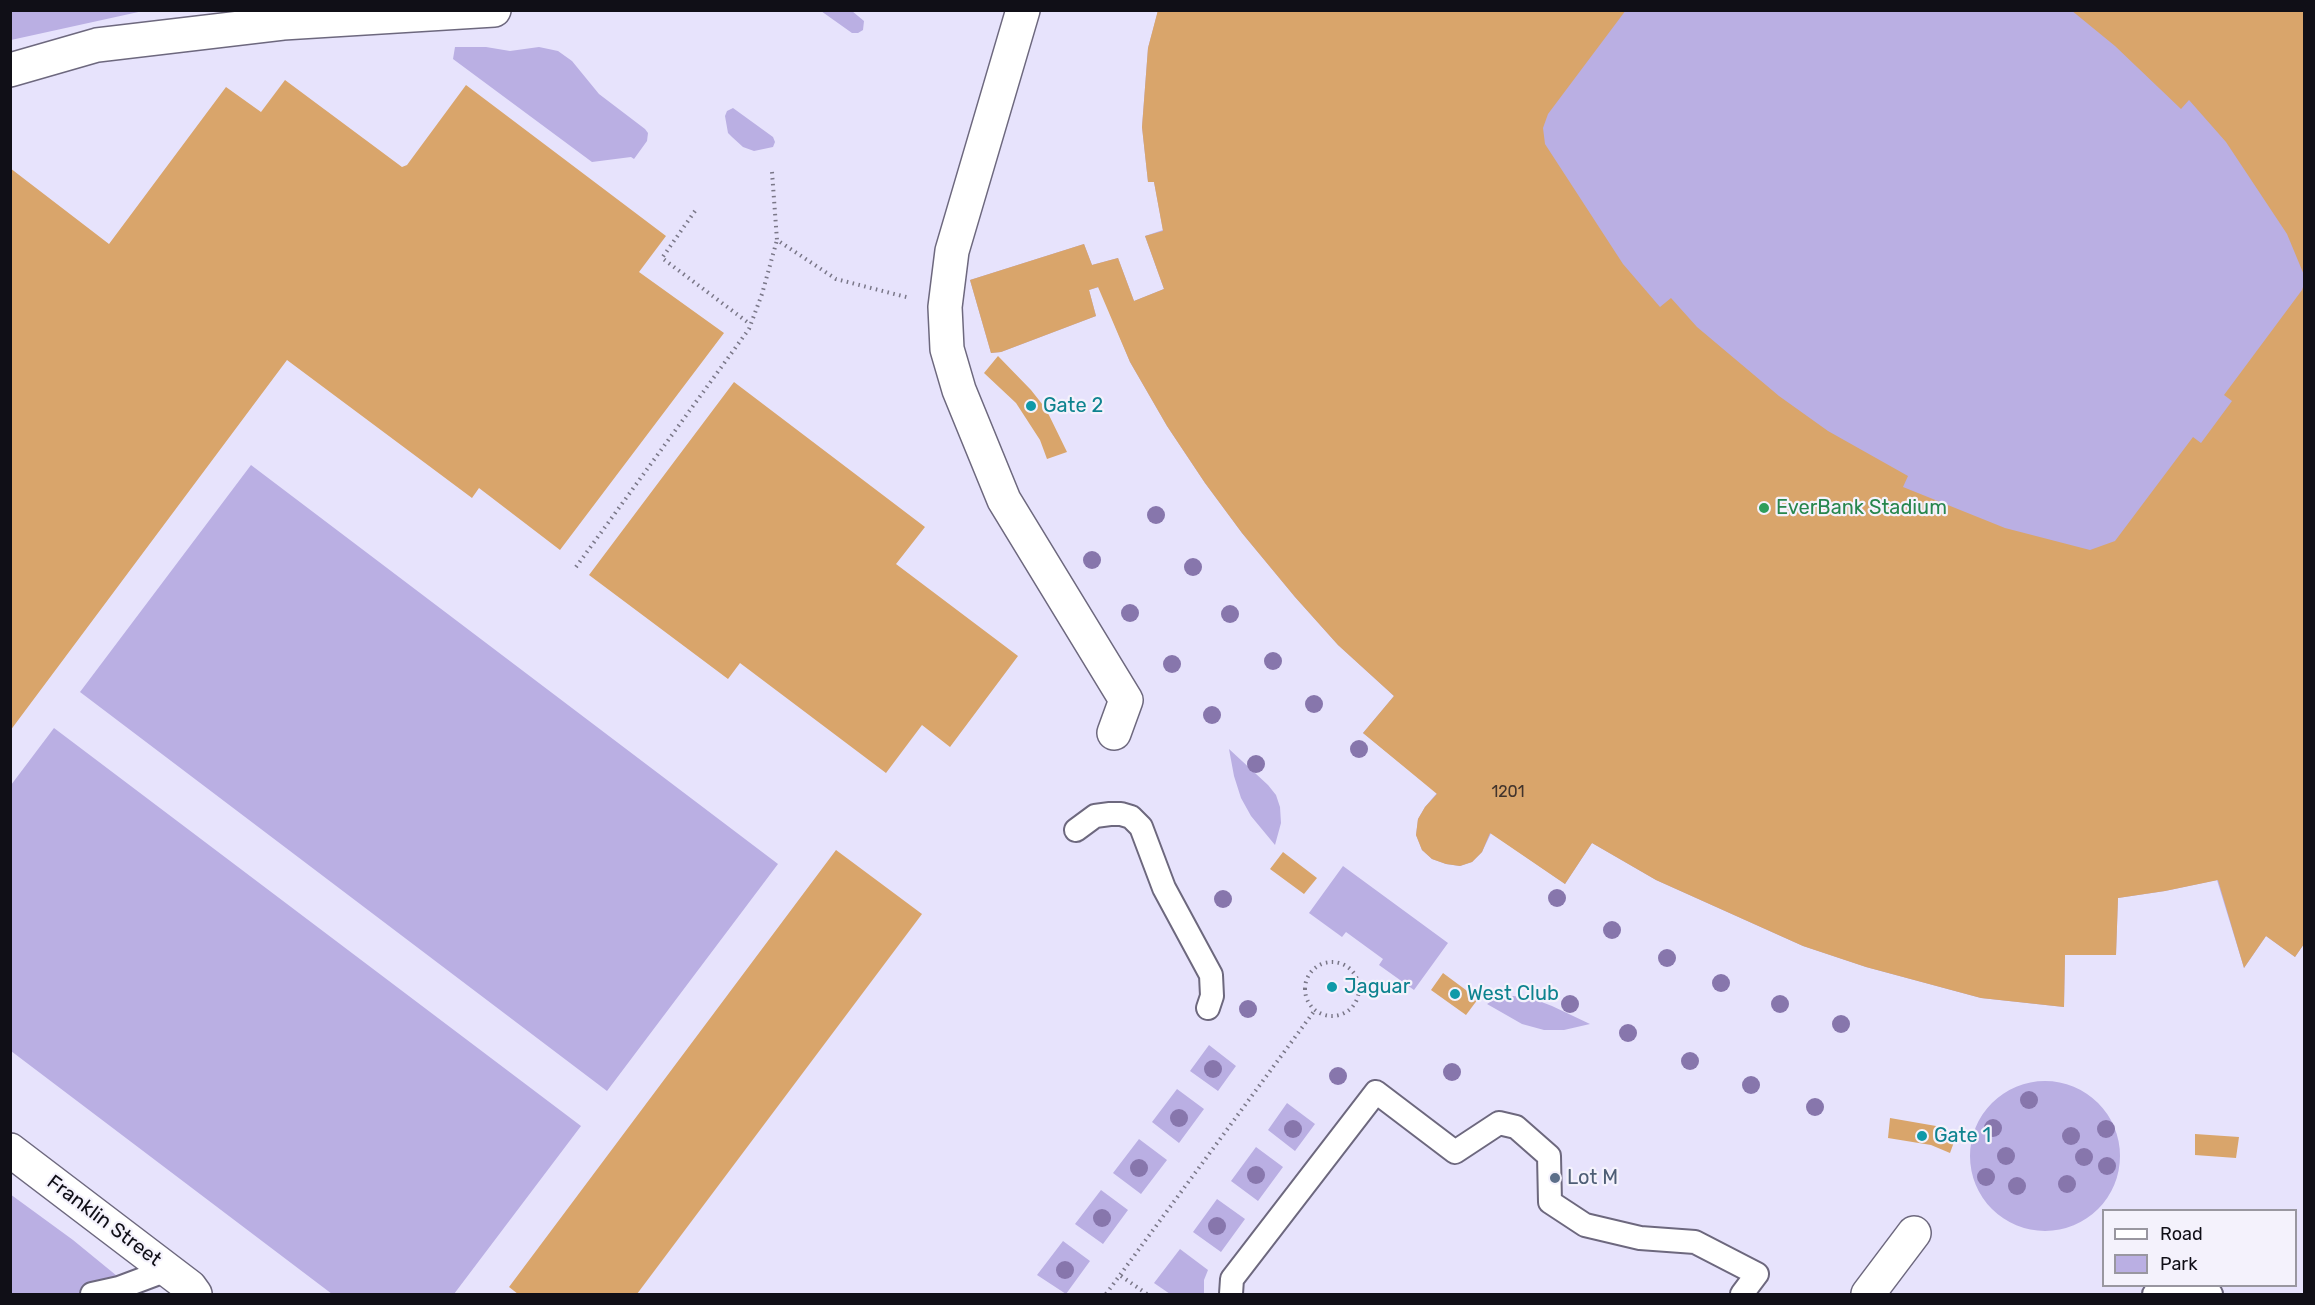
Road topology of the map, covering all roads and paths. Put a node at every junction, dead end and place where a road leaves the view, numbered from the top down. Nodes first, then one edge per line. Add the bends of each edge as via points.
1 (494, 10) edge
2 (1023, 10) edge
3 (10, 70) edge
4 (772, 172) dead end
5 (695, 211) dead end
6 (777, 240) junction
7 (945, 307) junction
8 (750, 324) junction
9 (576, 567) dead end
10 (1114, 734) dead end
11 (1076, 830) dead end
12 (1208, 1008) dead end
13 (1315, 1011) junction
14 (10, 1150) edge
15 (1914, 1233) dead end
16 (167, 1270) junction
17 (1121, 1276) junction
18 (92, 1294) edge
19 (195, 1294) edge
20 (1106, 1294) edge
21 (1147, 1294) edge
22 (1231, 1294) edge
23 (1742, 1294) edge
24 (1868, 1294) edge
25 (2154, 1294) edge
26 (2211, 1294) edge

1 - 3 street via 283,23 97,45
2 - 7 street via 952,251
4 - 6 path
5 - 8 path via 662,258
6 - 7 path via 836,279
6 - 8 path
7 - 10 street via 946,349 1004,500 1126,700
8 - 9 path
11 - 12 lane via 1095,816 1110,814 1131,818 1142,828 1164,888 1211,975
13 - 13 path via 1332,1016 1355,1005 1360,987 1354,970 1338,961 1320,964 1313,970 1305,986
13 - 17 path
14 - 16 street, Franklin Street
15 - 24 street
16 - 18 lane
16 - 19 street, Franklin Street
17 - 20 path
17 - 21 path
22 - 23 lane via 1232,1279 1376,1092 1455,1152 1499,1123 1516,1127 1549,1156 1550,1202 1585,1225 1640,1238 1695,1242 1757,1274
25 - 26 lane via 2194,1290

